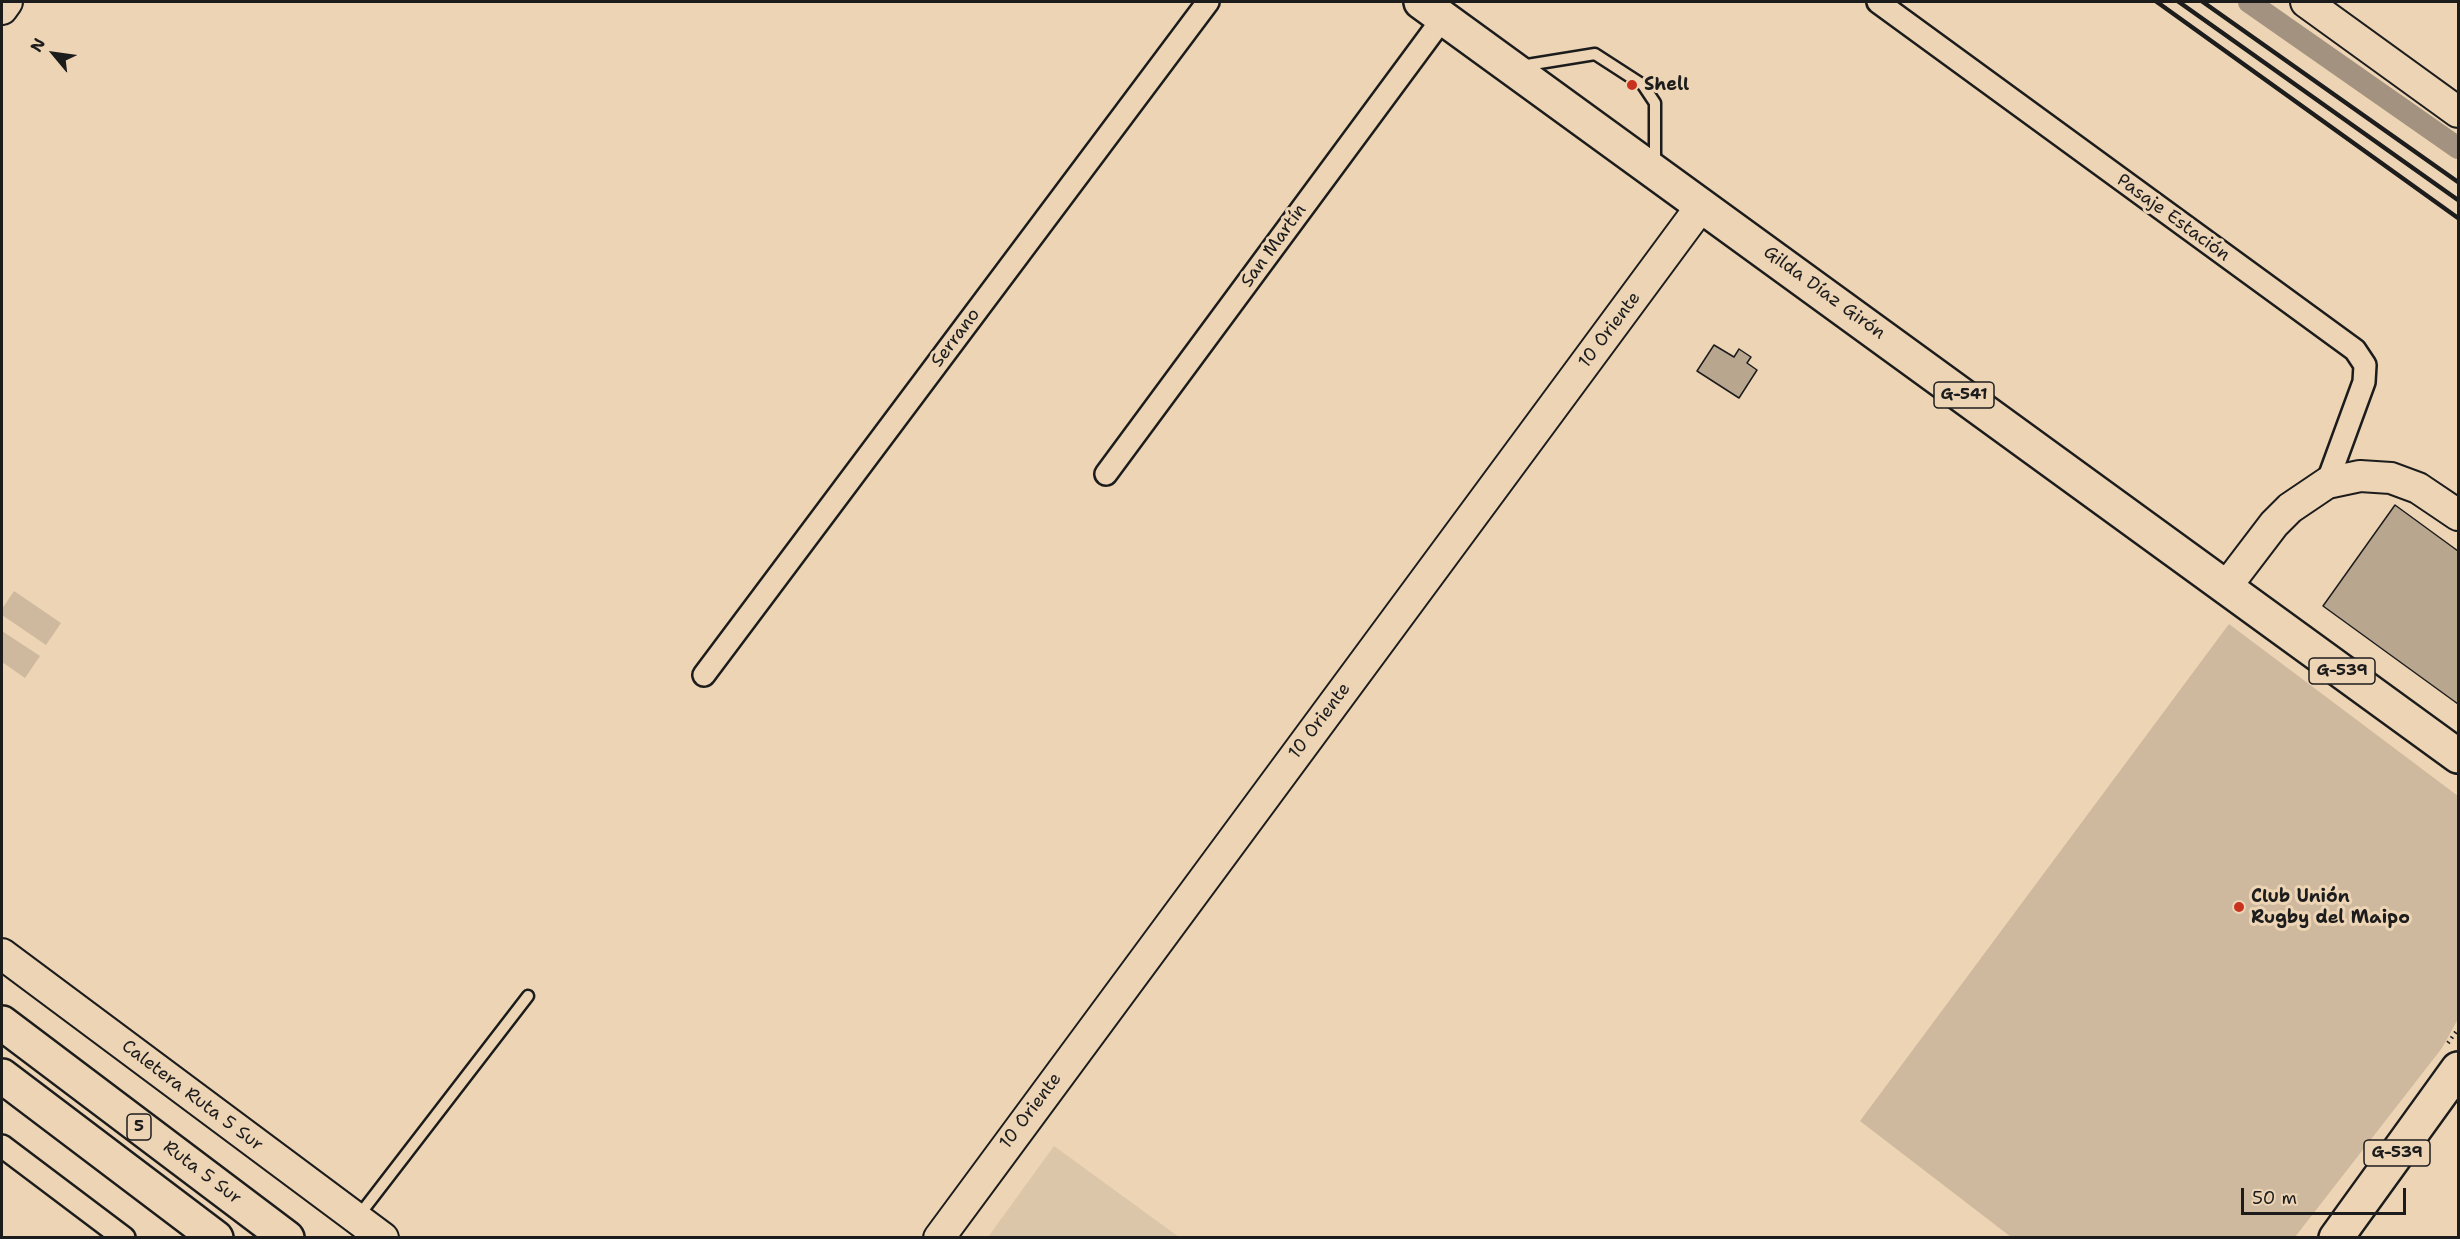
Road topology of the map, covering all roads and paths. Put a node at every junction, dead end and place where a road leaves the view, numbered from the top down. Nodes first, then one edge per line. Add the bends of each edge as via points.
1 (1208, 2) edge
2 (1878, 2) edge
3 (2306, 2) edge
4 (1432, 10) edge
5 (1513, 68) junction
6 (2458, 112) edge
7 (1655, 170) junction
8 (1702, 205) junction
9 (1106, 474) dead end
10 (2327, 483) junction
11 (2458, 515) edge
12 (2226, 586) junction
13 (704, 675) dead end
14 (2458, 756) edge
15 (2, 954) edge
16 (528, 996) dead end
17 (2, 1023) edge
18 (2458, 1069) edge
19 (2, 1076) edge
20 (2, 1146) edge
21 (357, 1218) junction
22 (124, 1238) edge
23 (216, 1238) edge
24 (287, 1238) edge
25 (383, 1238) edge
26 (939, 1238) edge
27 (2336, 1238) edge

1 - 13 street, Serrano
2 - 10 street, Pasaje Estación via 2355,350 2364,365 2364,382
3 - 6 street
4 - 5 main road, Gilda Díaz Girón
4 - 9 street, San Martín
5 - 7 main road, Gilda Díaz Girón
5 - 7 lane via 1595,54 1643,85 1655,103
7 - 8 main road, Gilda Díaz Girón
8 - 12 main road, Gilda Díaz Girón / G-541
8 - 26 street, 10 Oriente
10 - 11 street via 2360,476 2391,478 2418,488
10 - 12 street via 2274,524
12 - 14 main road, Gilda Díaz Girón / G-539
15 - 21 street, Caletera Ruta 5 Sur
16 - 21 lane
17 - 24 main road, Ruta 5 Sur / 5
18 - 27 main road, G-539
19 - 23 main road, 5
20 - 22 street
21 - 25 street, Caletera Ruta 5 Sur

